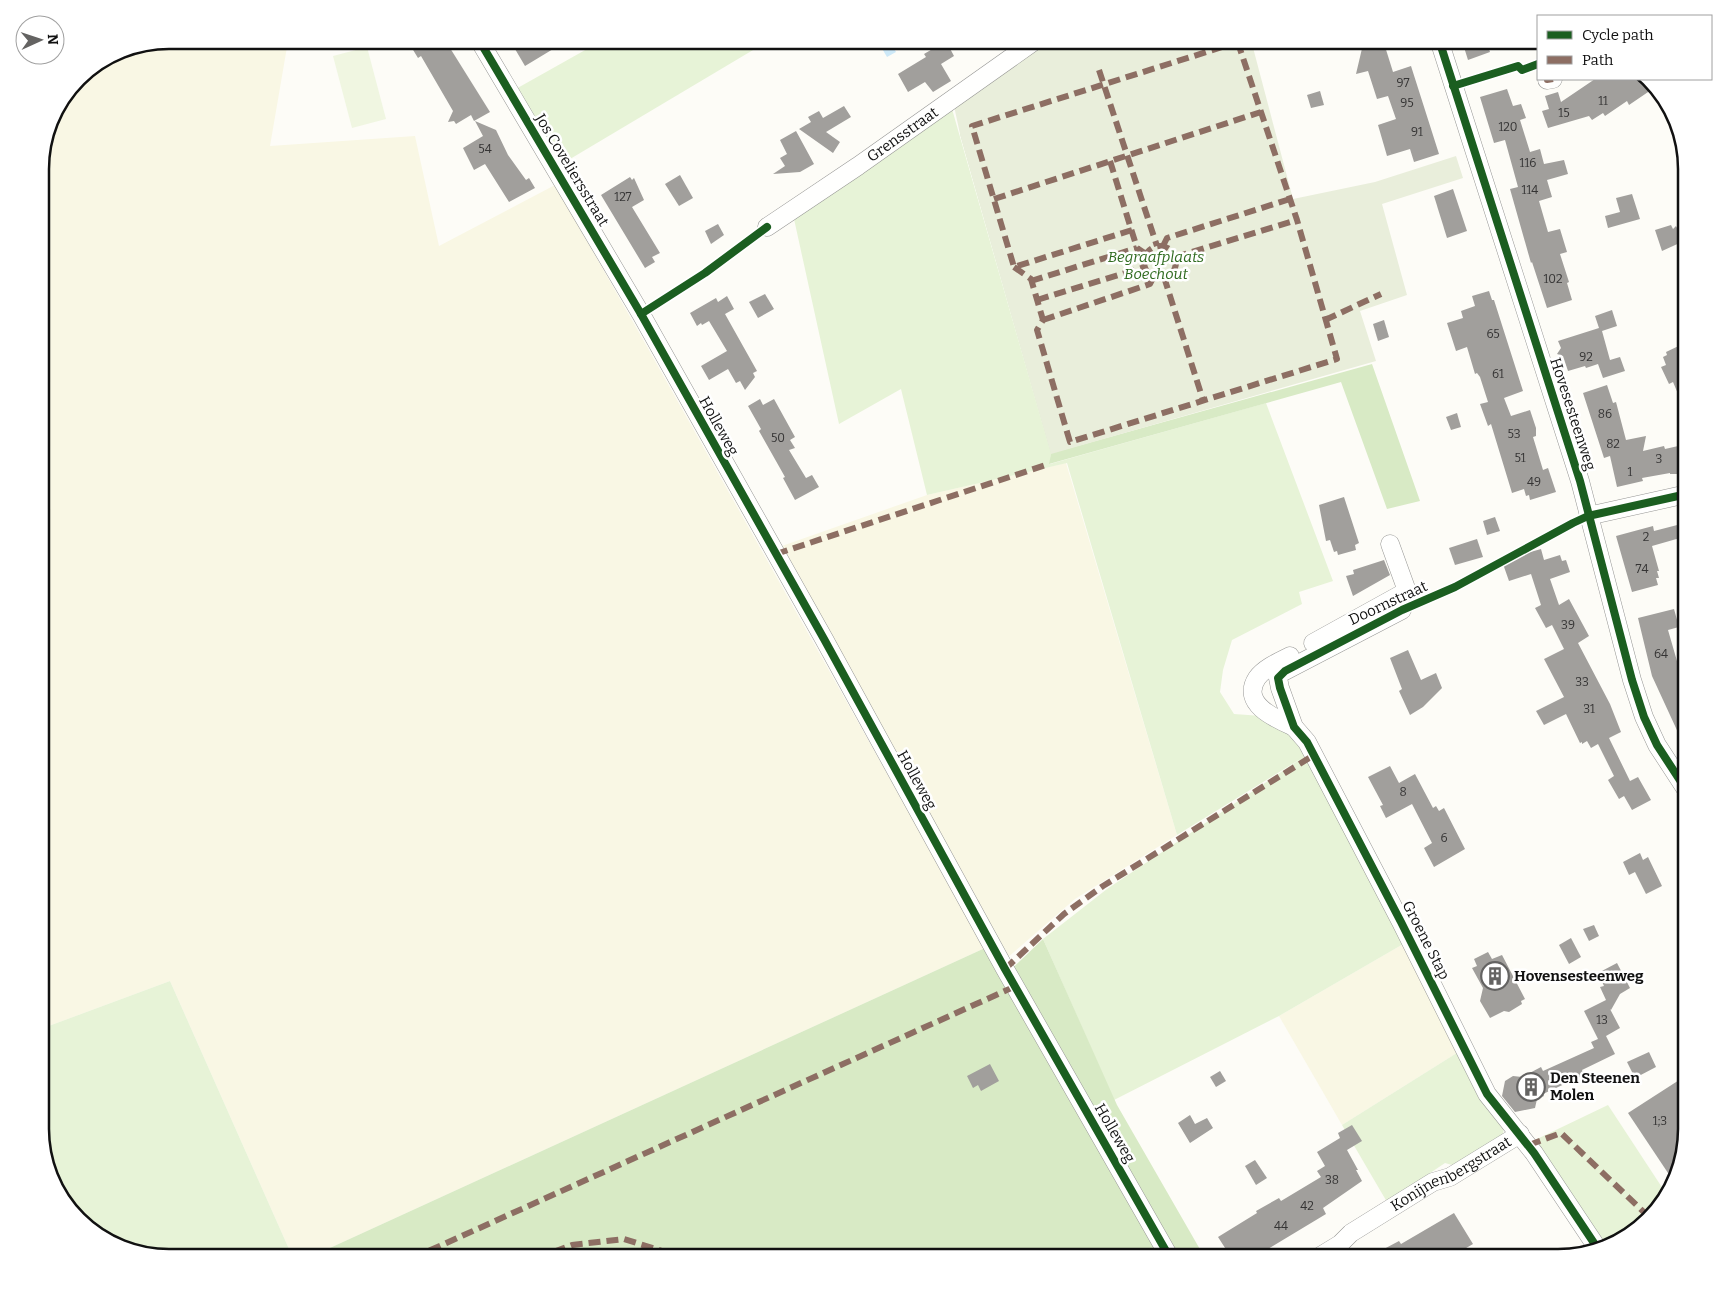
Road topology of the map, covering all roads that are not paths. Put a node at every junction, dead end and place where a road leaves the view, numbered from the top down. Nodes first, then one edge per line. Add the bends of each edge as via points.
1 (484, 49) edge
2 (1023, 49) edge
3 (1442, 49) edge
4 (767, 227) dead end
5 (641, 314) joint
6 (1678, 496) edge
7 (1588, 516) junction
8 (1390, 544) dead end
9 (1402, 610) dead end
10 (1294, 727) junction
11 (1314, 754) joint
12 (1678, 777) edge
13 (1520, 1134) junction
14 (1594, 1244) edge
15 (1165, 1249) edge
16 (1332, 1249) edge

1 - 5 street, Jos Coveliersstraat
2 - 4 street, Grensstraat
3 - 7 street, Hovesesteenweg via 1580,481
5 - 15 street, Holleweg
6 - 7 street
7 - 12 street, Hovesesteenweg via 1644,717
8 - 10 street via 1407,591 1274,664 1258,677 1253,696 1257,704
9 - 10 street, Doornstraat via 1281,673 1278,678 1280,688
10 - 11 street, Doornstraat
11 - 13 street, Groene Stap via 1487,1094
13 - 14 street, Konijnenbergstraat
13 - 16 street, Konijnenbergstraat via 1450,1177 1433,1182 1351,1233

